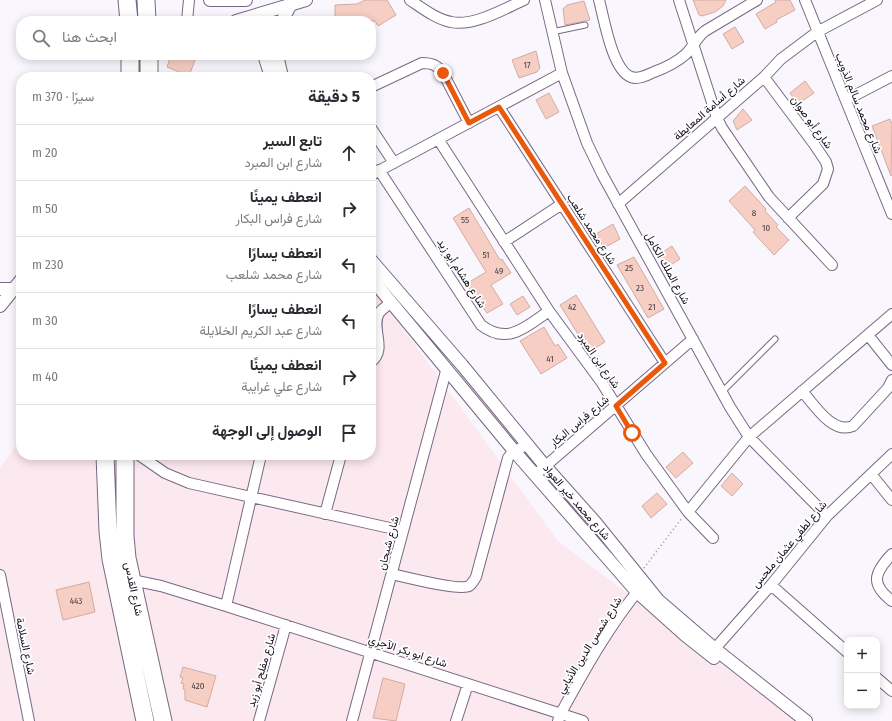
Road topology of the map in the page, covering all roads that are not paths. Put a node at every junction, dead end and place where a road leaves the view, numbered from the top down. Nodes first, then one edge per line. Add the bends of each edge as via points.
1 (128, 0) edge
2 (146, 0) edge
3 (189, 0) edge
4 (210, 0) edge
5 (246, 0) edge
6 (306, 0) edge
7 (410, 0) edge
8 (524, 0) edge
9 (545, 0) edge
10 (599, 0) edge
11 (679, 0) edge
12 (757, 0) edge
13 (806, 0) edge
14 (877, 0) edge
15 (742, 4) edge
16 (290, 6) junction
17 (129, 16) edge
18 (147, 16) edge
19 (187, 16) edge
20 (255, 16) edge
21 (285, 16) edge
22 (586, 25) dead end
23 (552, 32) junction
24 (817, 32) junction
25 (692, 45) junction
26 (130, 60) edge
27 (150, 60) edge
28 (266, 60) edge
29 (278, 60) edge
30 (130, 72) edge
31 (149, 72) edge
32 (269, 72) edge
33 (281, 72) edge
34 (562, 73) junction
35 (892, 76) edge
36 (764, 77) junction
37 (376, 85) edge
38 (846, 100) junction
39 (499, 107) junction
40 (717, 118) junction
41 (469, 123) junction
42 (376, 136) edge
43 (438, 140) junction
44 (394, 163) junction
45 (376, 172) edge
46 (376, 173) edge
47 (562, 204) junction
48 (618, 204) junction
49 (892, 214) edge
50 (788, 218) junction
51 (504, 242) junction
52 (832, 265) dead end
53 (376, 266) edge
54 (376, 284) edge
55 (16, 285) edge
56 (16, 287) edge
57 (0, 289) edge
58 (390, 302) junction
59 (0, 306) edge
60 (549, 311) junction
61 (892, 314) edge
62 (868, 335) junction
63 (693, 339) junction
64 (775, 339) dead end
65 (376, 355) edge
66 (665, 363) junction
67 (892, 365) edge
68 (446, 371) junction
69 (892, 380) edge
70 (802, 391) junction
71 (722, 392) junction
72 (616, 406) junction
73 (749, 437) junction
74 (527, 444) junction
75 (515, 452) junction
76 (892, 454) edge
77 (105, 460) edge
78 (125, 460) edge
79 (146, 460) edge
80 (260, 460) edge
81 (340, 460) edge
82 (545, 466) junction
83 (535, 474) junction
84 (871, 474) junction
85 (250, 498) junction
86 (892, 500) edge
87 (688, 512) junction
88 (325, 514) junction
89 (827, 516) junction
90 (403, 531) junction
91 (713, 538) dead end
92 (892, 554) edge
93 (392, 574) junction
94 (0, 575) edge
95 (132, 580) junction
96 (640, 584) junction
97 (771, 585) junction
98 (892, 601) edge
99 (226, 606) junction
100 (286, 625) junction
101 (844, 649) edge
102 (370, 651) junction
103 (712, 652) junction
104 (880, 681) edge
105 (468, 684) junction
106 (892, 691) edge
107 (560, 717) edge
108 (29, 721) edge
109 (145, 721) edge
110 (163, 721) edge
111 (259, 721) edge
112 (352, 721) edge
113 (456, 721) edge
114 (583, 721) edge
115 (796, 721) edge
116 (806, 721) edge

1 - 17 highway
2 - 18 highway
3 - 19 street
4 - 5 street
6 - 16 street
7 - 8 street via 432,15 459,24
9 - 23 street, شارع الملك الكامل
10 - 25 street via 615,59 619,67 630,77 642,77 665,67 686,53
11 - 25 street
12 - 15 street
13 - 24 street, شارع محمد سالم الذويب
14 - 24 street, شارع أسامة المعايطة
15 - 25 street via 705,31
16 - 20 street
16 - 21 street
22 - 23 lane
23 - 34 street, شارع الملك الكامل
24 - 36 street, شارع أسامة المعايطة
24 - 38 street, شارع محمد سالم الذويب
25 - 40 street
26 - 30 highway
27 - 31 highway
28 - 32 street
29 - 33 street
34 - 39 street
34 - 48 street, شارع الملك الكامل via 587,144
35 - 38 street
36 - 40 street, شارع أسامة المعايطة
36 - 50 street, شارع أبو صوان via 814,144 828,169 823,184
37 - 41 street via 422,63 431,63 443,73
38 - 49 street, شارع محمد سالم الذويب
39 - 41 street
39 - 47 street, شارع محمد شلعب
40 - 48 street, شارع أسامة المعايطة
40 - 50 street via 749,170
41 - 43 street
42 - 44 street
43 - 44 street
43 - 51 street, شارع ابن المبرد
44 - 45 street
46 - 60 street, شارع هشام أبو زيد via 482,325 490,332 510,335
47 - 51 street
47 - 66 street, شارع محمد شلعب
48 - 63 street, شارع الملك الكامل
50 - 52 street
51 - 60 street, شارع ابن المبرد
53 - 74 street, شارع محمد خير العواد
54 - 58 street, شارع محمد خير العواد
55 - 57 street
56 - 59 street
58 - 65 street via 379,313 377,319 379,351
58 - 68 street, شارع محمد خير العواد
60 - 72 street, شارع ابن المبرد
61 - 62 street
62 - 67 street
62 - 70 street
63 - 66 street, شارع فراس البكار
63 - 71 street, شارع الملك الكامل
64 - 71 lane
66 - 72 street, شارع فراس البكار
68 - 75 street, شارع محمد خير العواد
68 - 90 street, شارع شيحان
69 - 70 street via 888,388 849,428 832,423
70 - 73 street
71 - 73 street, شارع الملك الكامل
72 - 82 street, شارع فراس البكار
72 - 87 street, شارع ابن المبرد via 646,454
73 - 87 street
73 - 89 street, شارع الملك الكامل
74 - 75 street
74 - 82 street, شارع محمد خير العواد
75 - 83 street, شارع محمد خير العواد
75 - 93 street via 506,464 473,583 468,587 458,587
76 - 84 street, شارع لطفي عثمان ملحس
77 - 109 highway, شارع القدس via 111,559
78 - 95 highway, شارع القدس via 125,536
79 - 85 street via 165,473 188,483
80 - 85 street
81 - 88 street
82 - 83 street, شارع فراس البكار
82 - 96 street, شارع محمد خير العواد via 595,522
83 - 96 street, شارع محمد خير العواد
84 - 86 street
84 - 89 street, شارع لطفي عثمان ملحس
85 - 88 street
85 - 99 street
87 - 91 street, شارع ابن المبرد
88 - 90 street
89 - 97 street, شارع لطفي عثمان ملحس
90 - 93 street, شارع شيحان
92 - 98 street via 876,578 877,586
93 - 102 street, شارع شيحان
94 - 108 street, شارع السلامة
95 - 99 street, شارع ابو بكر الآجري
95 - 110 highway, شارع القدس
96 - 103 street, شارع محمد خير العواد via 684,635
96 - 107 street, شارع شمس الدين الأنبابي via 590,660
97 - 101 street
97 - 103 street, شارع لطفي عثمان ملحس
99 - 100 street, شارع ابو بكر الآجري
100 - 102 street, شارع ابو بكر الآجري
100 - 111 street, شارع مفلح أبو زيد
102 - 105 street, شارع ابو بكر الآجري
102 - 112 street, شارع شيحان
103 - 115 street, شارع محمد خير العواد
103 - 116 street, شارع محمد خير العواد
104 - 106 street
105 - 107 street, شارع ابو بكر الآجري
105 - 113 street
107 - 114 street, شارع ابو بكر الآجري

